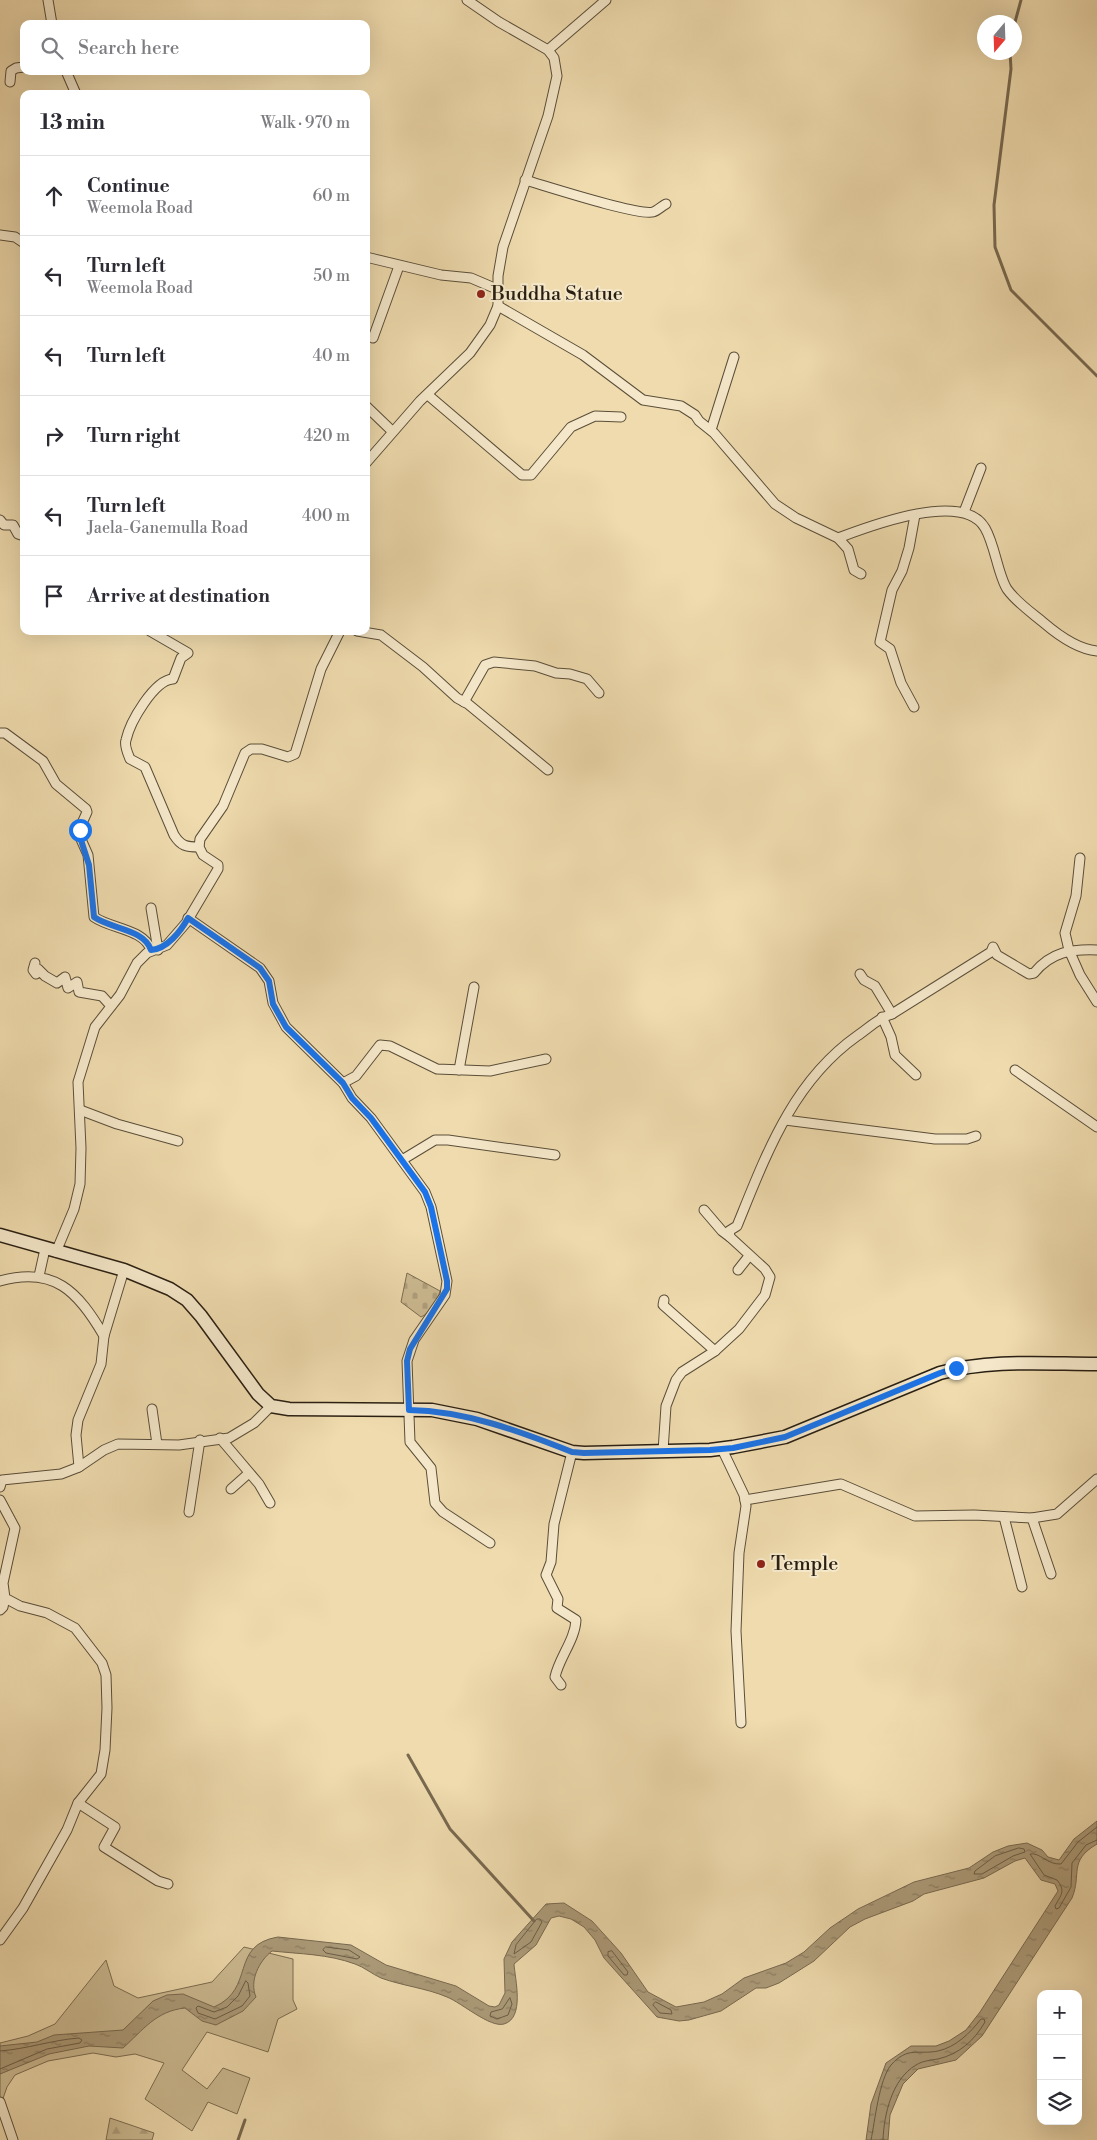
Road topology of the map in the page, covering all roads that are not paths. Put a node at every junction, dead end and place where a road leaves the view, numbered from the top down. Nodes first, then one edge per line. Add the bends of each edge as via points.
1 (48, 0) edge
2 (467, 0) edge
3 (606, 0) edge
4 (51, 20) edge
5 (548, 50) junction
6 (20, 68) edge
7 (68, 75) edge
8 (10, 82) dead end
9 (74, 90) edge
10 (525, 180) junction
11 (666, 204) dead end
12 (0, 235) edge
13 (20, 240) edge
14 (370, 258) edge
15 (399, 266) junction
16 (499, 290) junction
17 (498, 306) junction
18 (374, 338) dead end
19 (734, 357) dead end
20 (428, 394) junction
21 (370, 410) edge
22 (621, 417) dead end
23 (711, 430) junction
24 (392, 431) junction
25 (370, 458) edge
26 (981, 468) dead end
27 (964, 512) junction
28 (915, 515) junction
29 (0, 520) edge
30 (20, 535) edge
31 (838, 538) junction
32 (861, 574) dead end
33 (370, 633) edge
34 (157, 635) edge
35 (338, 635) edge
36 (1097, 650) edge
37 (599, 693) dead end
38 (464, 702) junction
39 (914, 707) dead end
40 (0, 733) edge
41 (548, 770) dead end
42 (199, 847) junction
43 (1080, 858) dead end
44 (151, 908) dead end
45 (188, 918) junction
46 (155, 950) junction
47 (1069, 950) junction
48 (1097, 950) edge
49 (35, 963) dead end
50 (860, 974) dead end
51 (474, 987) dead end
52 (1097, 1002) edge
53 (111, 1006) junction
54 (892, 1014) junction
55 (882, 1017) junction
56 (546, 1059) dead end
57 (459, 1070) junction
58 (1015, 1070) dead end
59 (916, 1075) dead end
60 (343, 1083) junction
61 (80, 1110) junction
62 (785, 1120) junction
63 (1097, 1127) edge
64 (976, 1136) dead end
65 (178, 1141) dead end
66 (554, 1155) dead end
67 (402, 1160) junction
68 (704, 1210) dead end
69 (0, 1235) edge
70 (730, 1237) junction
71 (51, 1250) junction
72 (749, 1256) junction
73 (124, 1270) junction
74 (738, 1270) dead end
75 (39, 1276) junction
76 (0, 1281) edge
77 (664, 1300) dead end
78 (104, 1336) junction
79 (715, 1351) junction
80 (1097, 1364) edge
81 (270, 1406) junction
82 (152, 1409) dead end
83 (409, 1410) junction
84 (220, 1438) junction
85 (200, 1440) junction
86 (157, 1444) junction
87 (722, 1448) junction
88 (572, 1452) junction
89 (662, 1452) junction
90 (80, 1467) junction
91 (248, 1473) junction
92 (1097, 1479) edge
93 (0, 1488) edge
94 (230, 1489) dead end
95 (0, 1500) edge
96 (745, 1500) junction
97 (270, 1503) dead end
98 (189, 1512) dead end
99 (1004, 1517) junction
100 (1032, 1518) junction
101 (490, 1543) dead end
102 (1051, 1574) dead end
103 (1022, 1587) dead end
104 (2, 1598) edge
105 (0, 1610) edge
106 (561, 1685) dead end
107 (741, 1722) dead end
108 (78, 1803) junction
109 (168, 1884) dead end
110 (0, 1940) edge
111 (0, 2102) edge
112 (13, 2140) edge

1 - 4 street
2 - 5 street
3 - 5 street
5 - 10 street via 554,58 557,76 548,116
6 - 8 street via 11,71
7 - 9 street
10 - 11 street via 646,212 653,212
10 - 16 street via 499,267
12 - 13 street
14 - 15 street
15 - 16 street via 471,278
15 - 18 street
16 - 17 street
17 - 20 street via 476,346
17 - 23 street via 554,337 643,400 681,406
19 - 23 street
20 - 22 street via 526,476 531,475 571,427 595,416
20 - 24 street
21 - 24 street
23 - 31 street via 775,504
24 - 25 street
26 - 27 street
27 - 28 street
27 - 36 street via 985,527 1007,589 1019,602 1055,632 1073,643
28 - 31 street
28 - 39 street via 909,548 892,590 880,642 890,650
29 - 30 street via 4,525 13,525
31 - 32 street via 848,549 854,570
33 - 38 street via 381,635
34 - 42 street via 188,653 181,658 173,679 160,683 146,702 125,742 130,760 145,767 174,836 186,847
35 - 42 street via 321,669 295,754 288,757 251,749 245,753 231,791 200,838
37 - 38 street via 587,679 535,666 494,662 485,665
38 - 41 street
40 - 46 street via 6,733 43,761 56,784 86,808 80,837 88,855 94,917 141,937
42 - 45 street via 203,855 218,865 218,869
43 - 47 street via 1076,896 1065,934
44 - 46 street
45 - 46 street via 167,945
45 - 60 street via 260,968 269,981 273,1004 286,1027
46 - 53 street via 137,963
47 - 48 street
47 - 52 street via 1086,987
47 - 54 street via 1042,963 1029,974 996,955 994,947 991,952
49 - 53 street via 32,970 36,974 38,969 57,983 65,977 68,988 77,982 79,992 102,996
50 - 54 street via 876,986
51 - 57 street
53 - 61 street via 89,1042 78,1082
54 - 55 street
55 - 59 street via 895,1056
55 - 62 street via 834,1054 800,1095
56 - 57 street via 490,1071
57 - 60 street via 436,1069 390,1046 380,1045 356,1076
58 - 63 street
60 - 67 street
61 - 65 street
61 - 71 street via 80,1184 74,1209
62 - 64 street via 935,1139
62 - 70 street via 770,1143 736,1226 729,1231
66 - 67 street via 434,1140
67 - 83 street via 425,1192 431,1207 447,1281 445,1296 410,1349 407,1361
68 - 70 street
69 - 71 main road
70 - 72 street
71 - 73 main road
71 - 75 street
72 - 74 street
72 - 79 street via 770,1277 765,1295 739,1329
73 - 78 street
73 - 81 main road via 170,1289 187,1300
75 - 76 street
75 - 78 street via 75,1296
77 - 79 street via 662,1305
78 - 90 street via 101,1364 78,1420 76,1435
79 - 89 street via 682,1372 676,1380 666,1406
80 - 87 main road via 1008,1363 956,1368 785,1437
81 - 83 main road
81 - 84 street via 244,1430 229,1438
82 - 86 street
83 - 88 main road via 432,1410 477,1419
83 - 101 street via 410,1442 431,1468 435,1503 443,1512
84 - 85 street
84 - 91 street
85 - 86 street via 179,1445
85 - 98 street
86 - 90 street via 118,1444
87 - 89 main road
87 - 96 street
88 - 89 main road
88 - 106 street via 554,1524 551,1562 546,1575 558,1599 557,1608 576,1620 576,1629 558,1664 555,1677
90 - 93 street via 61,1474 2,1480
91 - 94 street
91 - 97 street
92 - 100 street via 1057,1514
95 - 104 street via 15,1528
96 - 99 street via 841,1484 915,1516
96 - 107 street via 736,1632
99 - 100 street
99 - 103 street
100 - 102 street
104 - 105 street
104 - 108 street via 47,1613 75,1628 102,1663 106,1675 105,1750 101,1774
108 - 109 street via 116,1828 104,1847
108 - 110 street via 74,1818 23,1908
111 - 112 street

